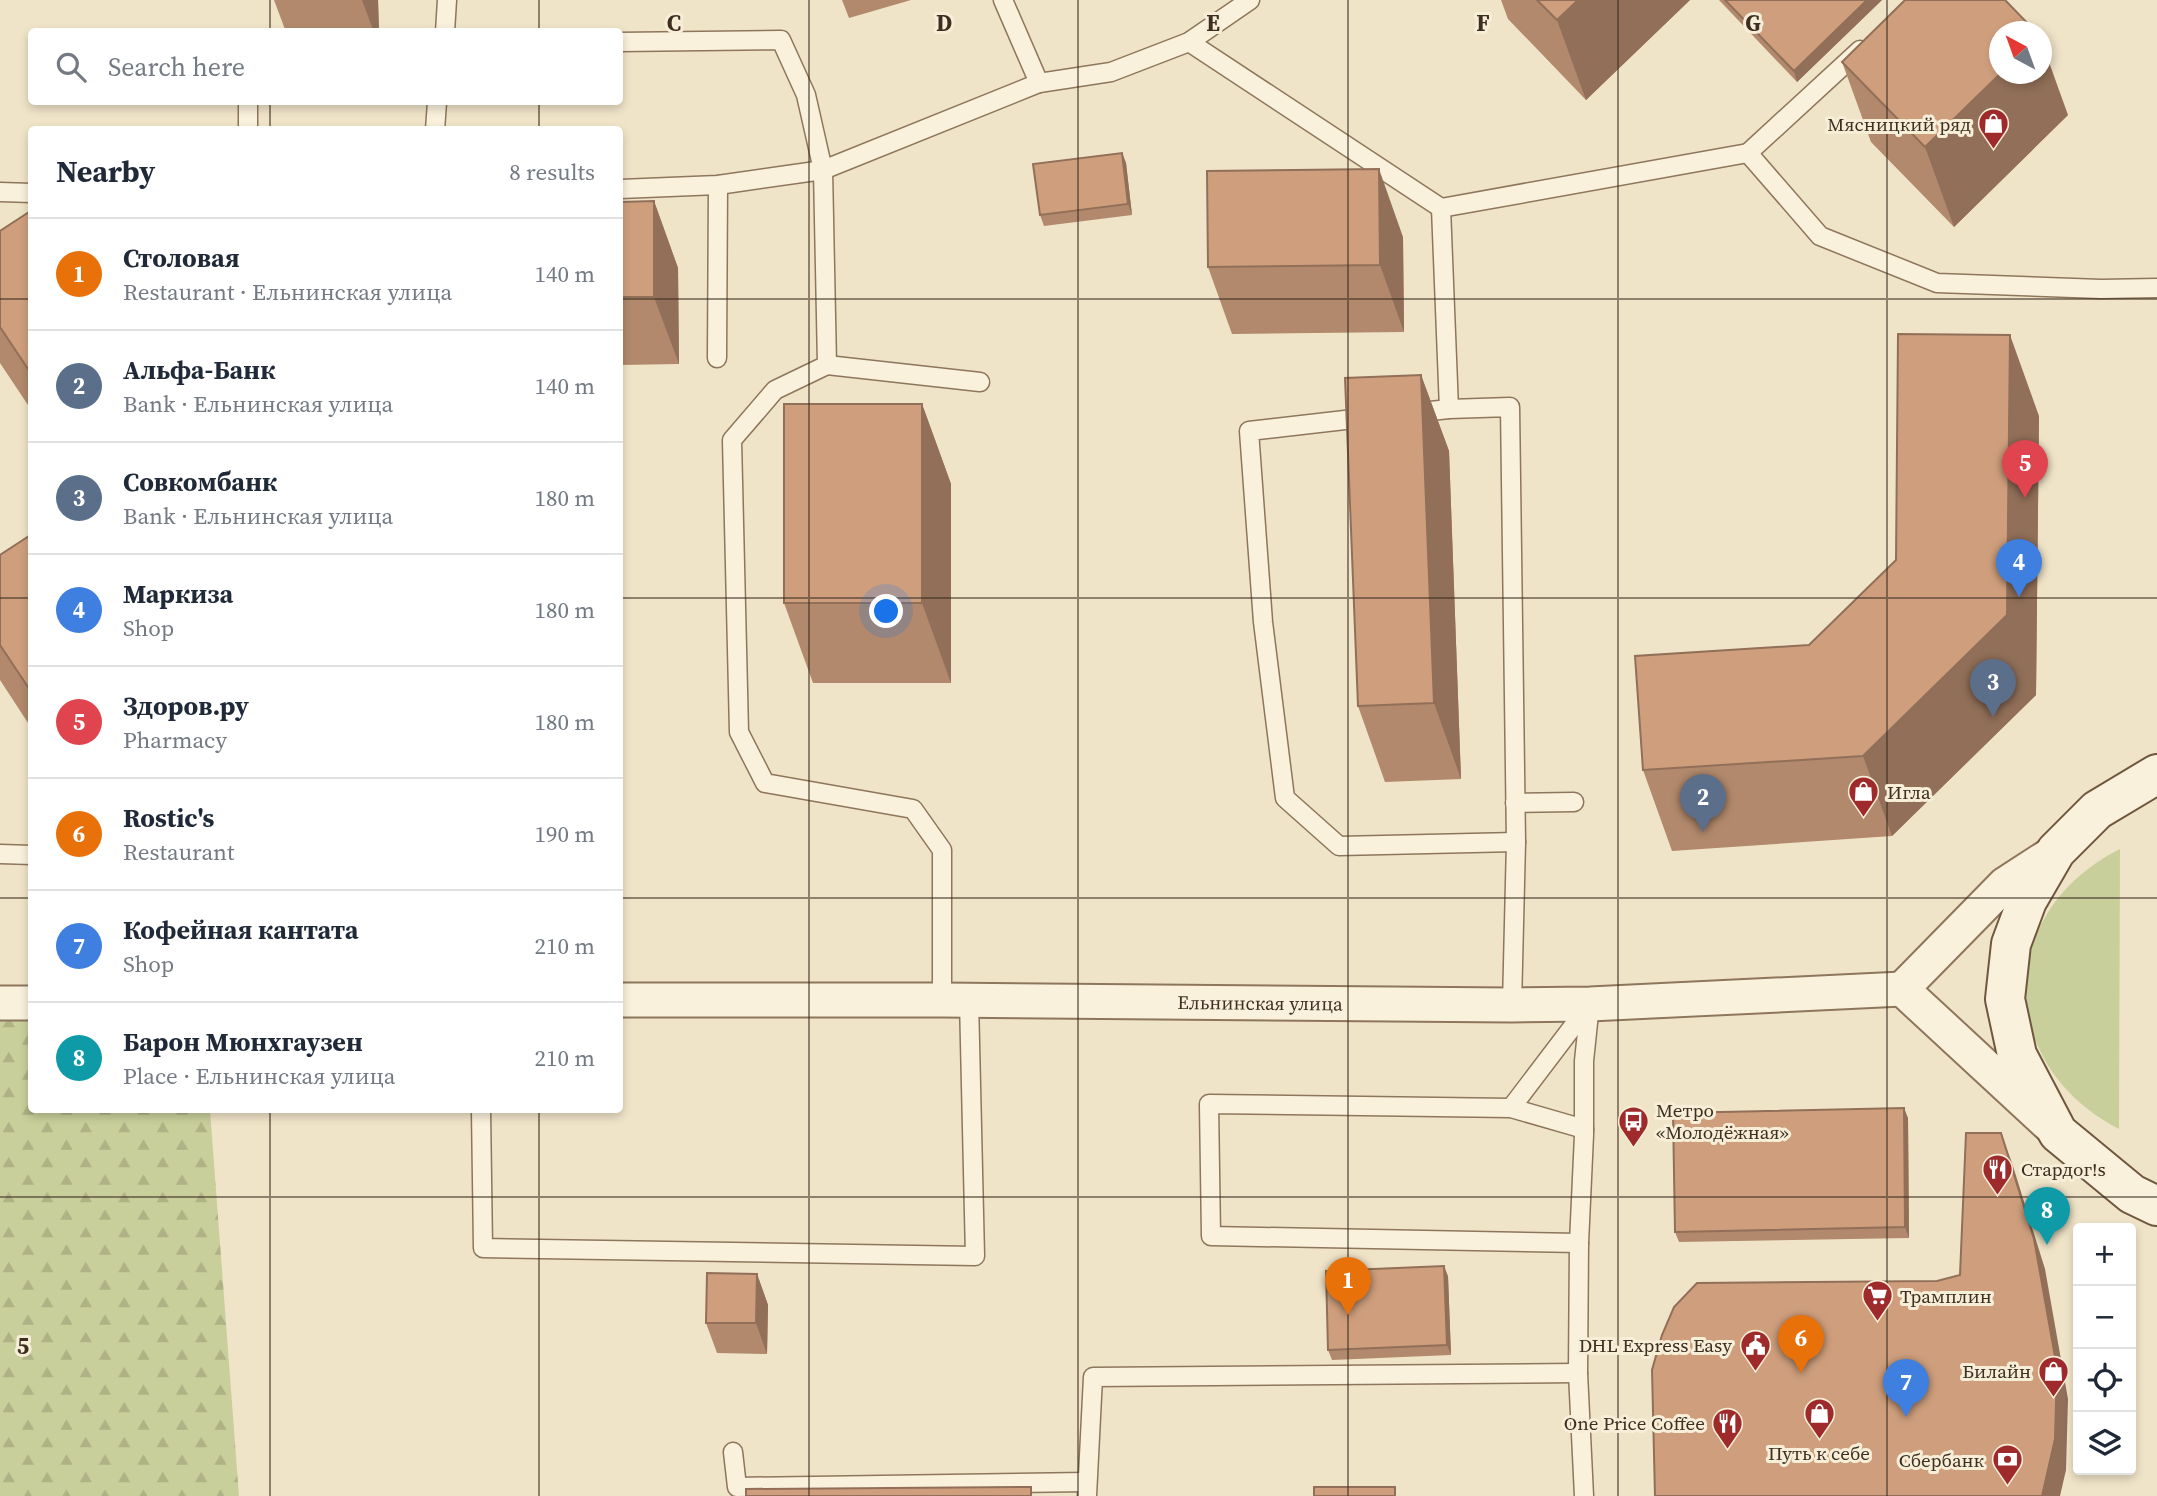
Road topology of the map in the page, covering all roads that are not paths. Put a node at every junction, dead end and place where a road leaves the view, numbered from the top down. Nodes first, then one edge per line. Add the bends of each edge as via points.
1 (447, 0) edge
2 (1003, 0) edge
3 (1250, 0) edge
4 (445, 28) edge
5 (1876, 36) edge
6 (623, 42) edge
7 (1189, 42) junction
8 (1039, 83) junction
9 (248, 105) edge
10 (437, 105) edge
11 (248, 126) edge
12 (435, 126) edge
13 (1748, 153) junction
14 (823, 170) junction
15 (719, 185) junction
16 (623, 189) edge
17 (0, 192) edge
18 (28, 193) edge
19 (1441, 208) junction
20 (2157, 288) edge
21 (717, 358) dead end
22 (827, 365) junction
23 (980, 382) dead end
24 (1449, 409) junction
25 (2157, 774) edge
26 (1574, 802) dead end
27 (1515, 803) junction
28 (1516, 842) junction
29 (2056, 851) junction
30 (0, 853) edge
31 (28, 855) edge
32 (1902, 989) junction
33 (623, 1000) edge
34 (956, 1000) junction
35 (0, 1003) edge
36 (28, 1003) edge
37 (1590, 1004) junction
38 (1512, 1005) junction
39 (1511, 1108) junction
40 (481, 1113) edge
41 (1584, 1129) junction
42 (2058, 1133) junction
43 (2157, 1206) edge
44 (1579, 1242) junction
45 (1578, 1373) junction
46 (733, 1452) dead end
47 (1087, 1489) edge
48 (737, 1492) edge
49 (1584, 1496) edge

1 - 4 lane
2 - 8 lane
3 - 7 lane
5 - 13 lane
6 - 14 lane via 781,40 806,95
7 - 8 lane via 1111,72
7 - 19 lane
8 - 14 lane
9 - 11 lane
10 - 12 lane
13 - 19 lane
13 - 20 lane via 1820,236 1937,283
14 - 15 lane
14 - 22 lane
15 - 16 lane
15 - 21 lane
17 - 18 lane
19 - 24 lane
22 - 23 lane
22 - 34 lane via 775,390 732,440 738,732 765,783 913,809 942,849
24 - 27 lane via 1510,407
24 - 28 lane via 1250,431 1263,622 1285,798 1339,846
25 - 29 street via 2097,810
26 - 27 lane
27 - 28 lane
28 - 38 lane
29 - 32 street via 2005,884
29 - 42 street via 2027,901 2011,944 2005,999 2017,1055
30 - 31 lane
32 - 37 street, Ельнинская улица
32 - 42 street
33 - 34 street, Ельнинская улица
34 - 38 street, Ельнинская улица
34 - 40 lane via 975,1256 484,1248
35 - 36 street
37 - 38 street, Ельнинская улица
37 - 39 lane
37 - 41 lane
39 - 41 lane
39 - 44 lane via 1209,1104 1211,1236
41 - 44 lane
42 - 43 street via 2132,1194
44 - 45 lane
45 - 47 lane via 1093,1377
45 - 49 lane
46 - 48 lane
47 - 48 lane

